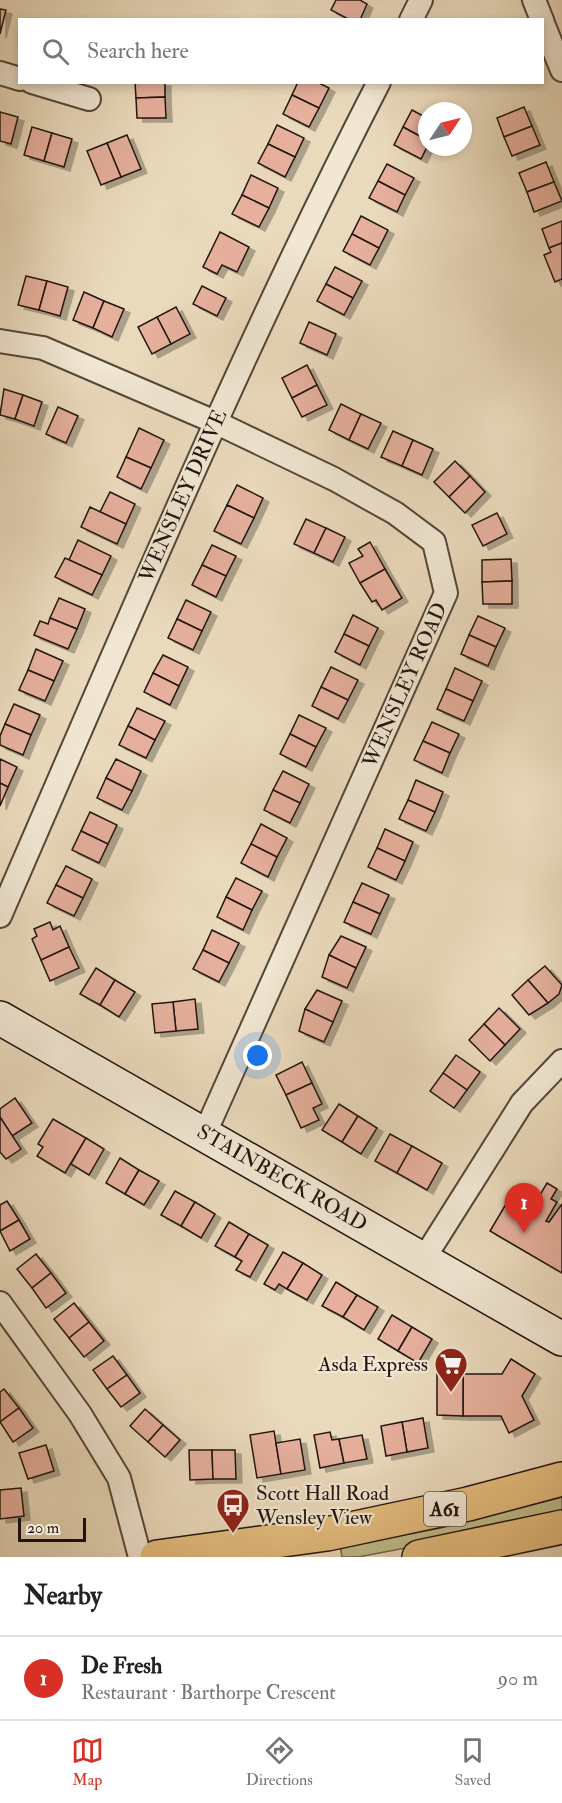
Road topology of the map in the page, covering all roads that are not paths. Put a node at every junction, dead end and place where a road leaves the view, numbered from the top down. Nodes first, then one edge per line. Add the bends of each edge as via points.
1 (421, 0) edge
2 (534, 0) edge
3 (412, 18) edge
4 (541, 18) edge
5 (544, 25) edge
6 (562, 70) edge
7 (0, 73) edge
8 (18, 78) edge
9 (39, 84) edge
10 (378, 84) edge
11 (89, 99) dead end
12 (0, 340) edge
13 (214, 422) junction
14 (0, 916) edge
15 (0, 1018) edge
16 (562, 1061) edge
17 (205, 1133) junction
18 (423, 1260) junction
19 (0, 1303) edge
20 (562, 1339) edge
21 (562, 1479) edge
22 (562, 1527) edge
23 (140, 1557) edge
24 (157, 1557) edge
25 (419, 1557) edge

1 - 3 street
2 - 4 street
5 - 6 street
7 - 8 street
9 - 11 street
10 - 13 street, WENSLEY DRIVE
12 - 13 street, WENSLEY ROAD via 43,348
13 - 14 street, WENSLEY DRIVE
13 - 17 street, WENSLEY ROAD via 334,479 411,525 434,542 446,593
15 - 17 street, STAINBECK ROAD
16 - 18 street via 522,1103
17 - 18 street, STAINBECK ROAD
18 - 20 street, STAINBECK ROAD
19 - 23 street via 80,1414 119,1478
21 - 24 highway, A61 via 327,1534
22 - 25 highway, A61

